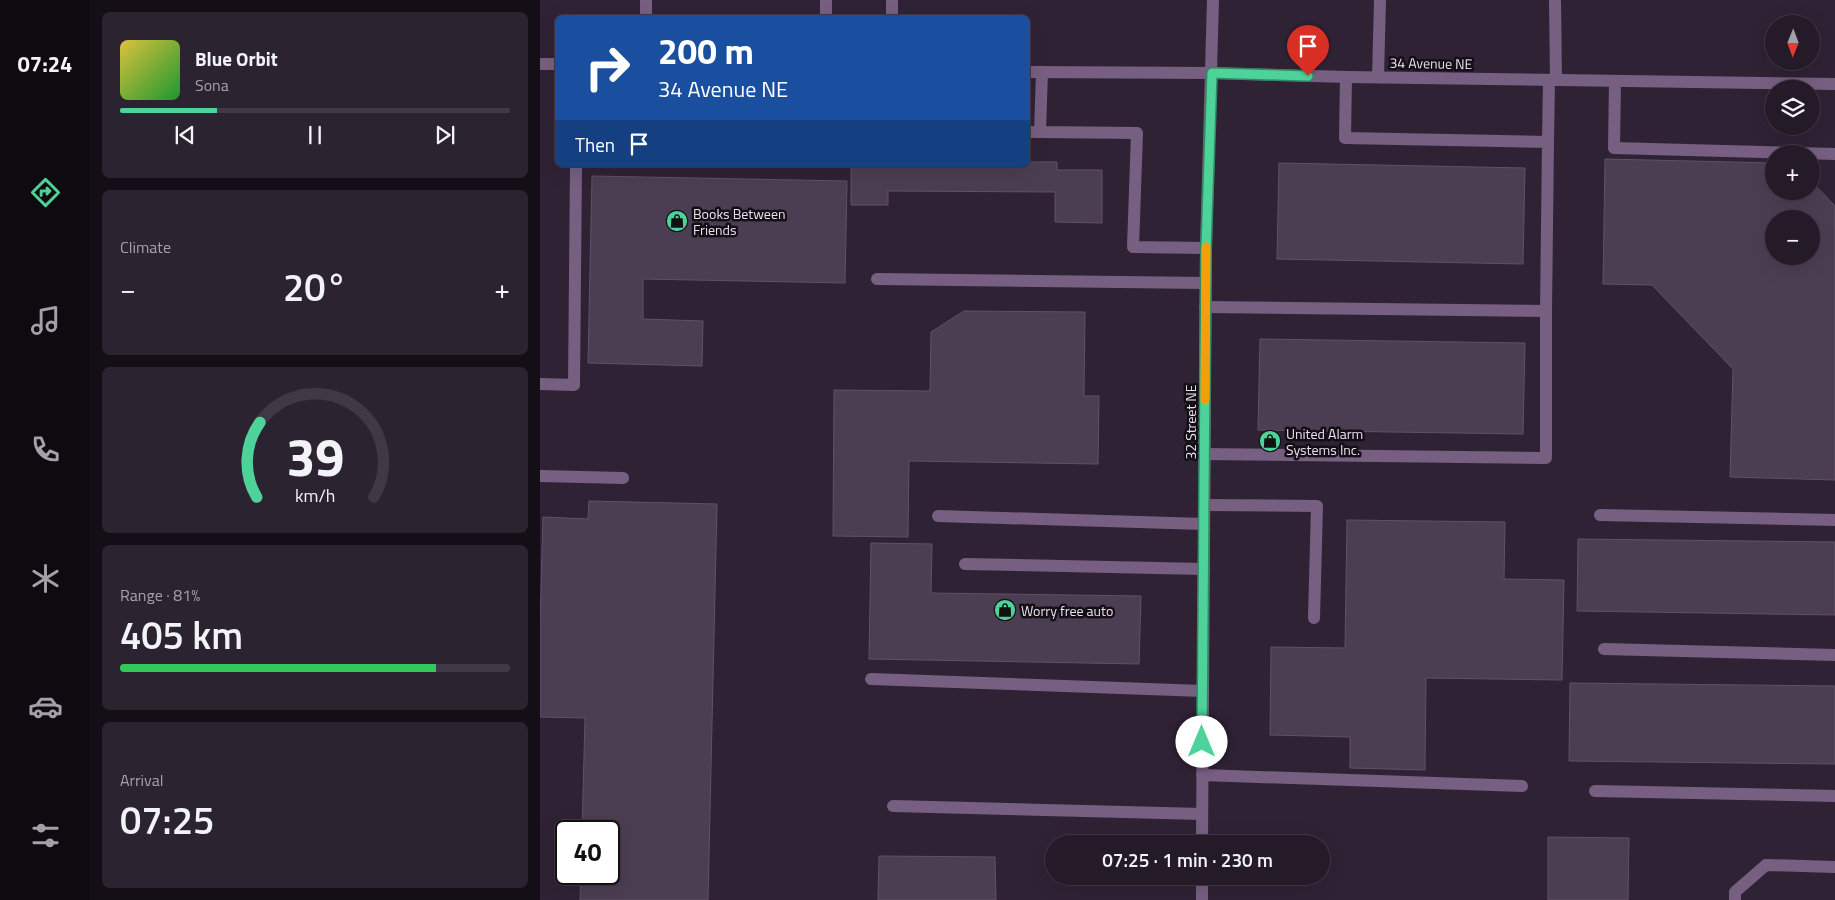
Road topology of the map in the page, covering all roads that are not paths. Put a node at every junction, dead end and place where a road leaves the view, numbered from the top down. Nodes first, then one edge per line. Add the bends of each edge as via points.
1 (646, 0) edge
2 (826, 0) edge
3 (892, 0) edge
4 (1213, 0) edge
5 (1380, 0) edge
6 (1555, 0) edge
7 (646, 15) edge
8 (826, 15) edge
9 (892, 15) edge
10 (540, 64) edge
11 (555, 64) edge
12 (1030, 72) edge
13 (1042, 72) junction
14 (1212, 73) junction
15 (1346, 77) junction
16 (1378, 77) junction
17 (1553, 80) junction
18 (1615, 81) junction
19 (1835, 84) edge
20 (1034, 132) edge
21 (1548, 142) junction
22 (1835, 154) edge
23 (576, 167) edge
24 (1206, 248) junction
25 (877, 279) dead end
26 (1205, 284) junction
27 (1205, 307) junction
28 (1546, 311) junction
29 (540, 384) edge
30 (1204, 454) junction
31 (540, 476) edge
32 (623, 478) dead end
33 (1204, 505) junction
34 (1600, 515) dead end
35 (938, 516) dead end
36 (1835, 520) edge
37 (1204, 524) junction
38 (965, 564) dead end
39 (1204, 568) junction
40 (1314, 618) dead end
41 (1604, 648) dead end
42 (1835, 655) edge
43 (870, 679) dead end
44 (1203, 691) junction
45 (1202, 775) junction
46 (1522, 786) dead end
47 (1595, 791) dead end
48 (1835, 796) edge
49 (893, 806) dead end
50 (1202, 814) junction
51 (1202, 835) edge
52 (1835, 867) edge
53 (1202, 885) edge
54 (1202, 900) edge
55 (1735, 900) edge

1 - 7 street
2 - 8 street
3 - 9 street
4 - 14 street, 32 Street NE
5 - 16 street
6 - 17 street
10 - 11 street
12 - 13 street, 34 Avenue NE
13 - 14 street, 34 Avenue NE
13 - 20 street
14 - 15 street, 34 Avenue NE
14 - 24 street, 32 Street NE
15 - 16 street, 34 Avenue NE
15 - 21 street via 1345,138
16 - 17 street, 34 Avenue NE
17 - 18 street, 34 Avenue NE
17 - 21 street
18 - 19 street, 34 Avenue NE
18 - 22 street via 1614,148
20 - 24 street via 1137,133 1133,247
21 - 28 street
23 - 29 street via 574,385
24 - 26 street, 32 Street NE
25 - 26 street
26 - 27 street, 32 Street NE
27 - 28 street
27 - 30 street, 32 Street NE
28 - 30 street via 1546,458
30 - 33 street, 32 Street NE
31 - 32 street
33 - 37 street, 32 Street NE
33 - 40 street via 1317,506
34 - 36 street
35 - 37 street
37 - 39 street, 32 Street NE
38 - 39 street
39 - 44 street, 32 Street NE
41 - 42 street
43 - 44 street
44 - 45 street, 32 Street NE
45 - 46 street
45 - 50 street, 32 Street NE
47 - 48 street
49 - 50 street
50 - 51 street, 32 Street NE
52 - 55 street via 1766,865 1735,892
53 - 54 street

